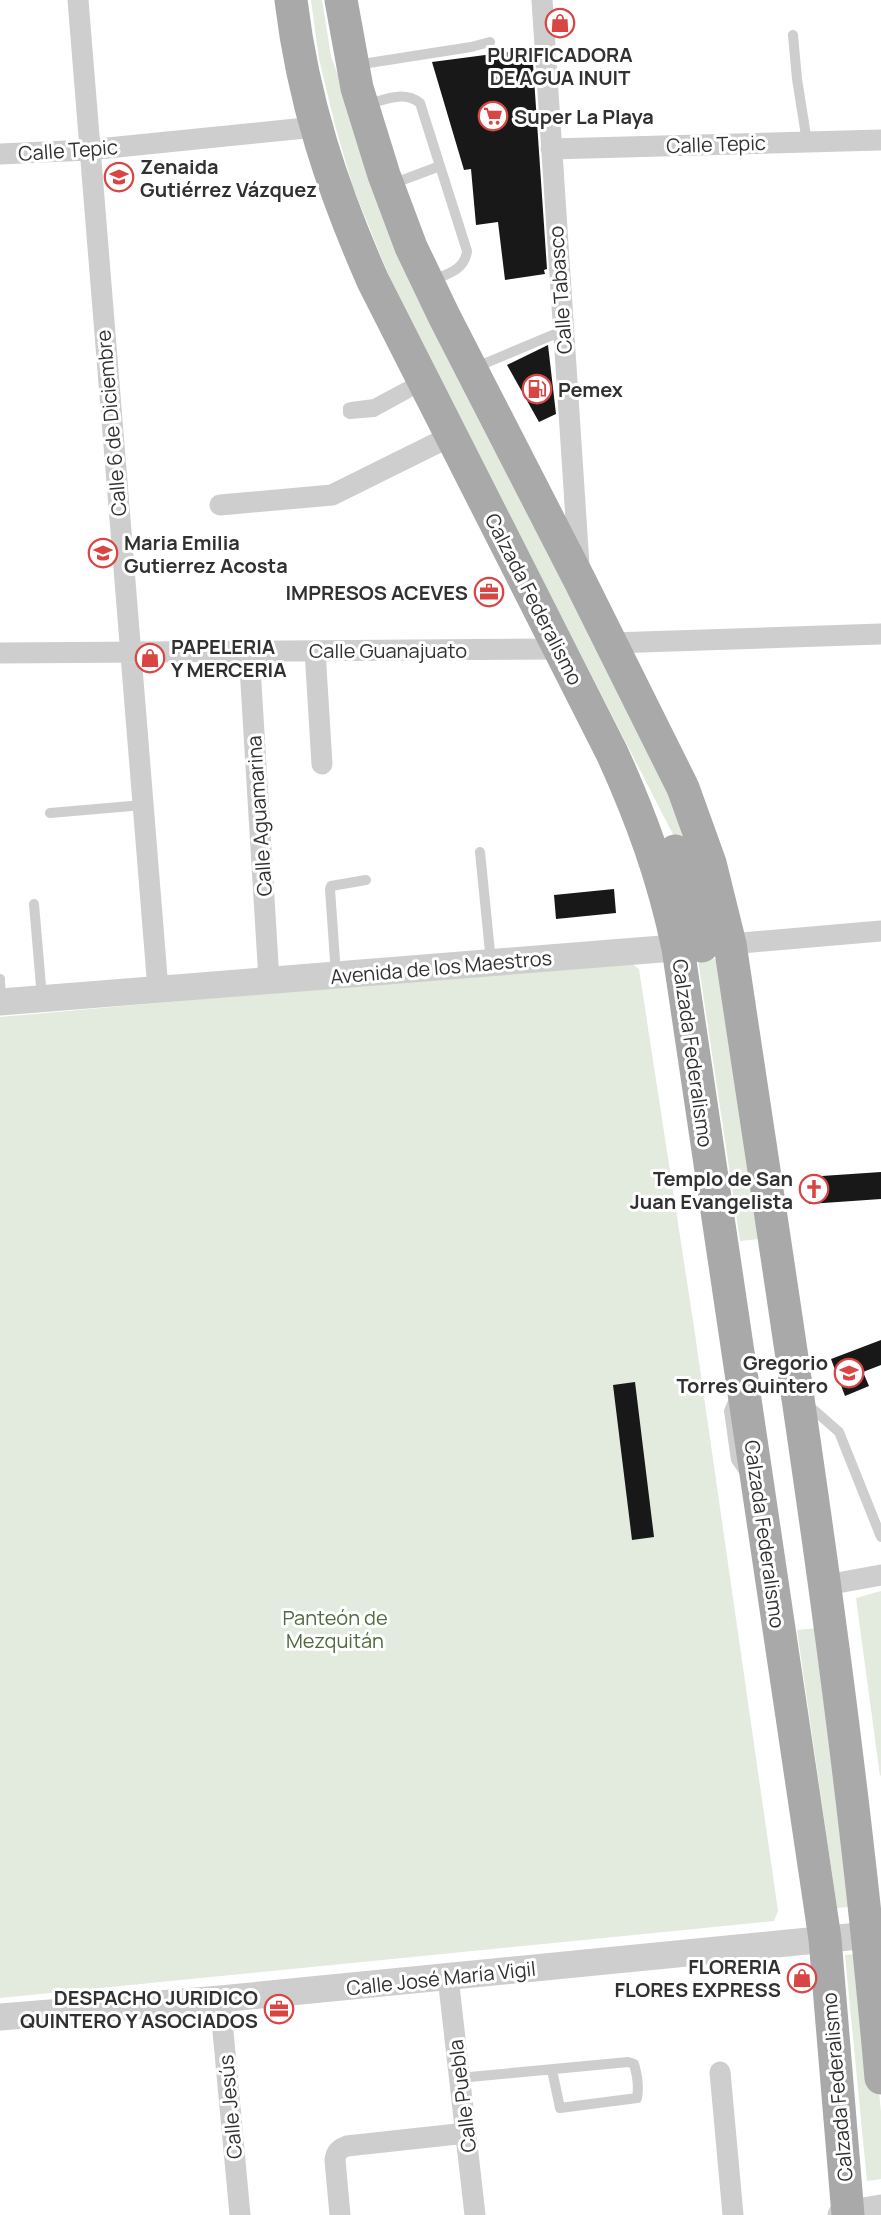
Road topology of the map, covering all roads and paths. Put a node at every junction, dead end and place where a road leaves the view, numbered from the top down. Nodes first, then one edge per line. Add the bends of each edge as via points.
1 (78, 0) edge
2 (291, 0) edge
3 (327, 0) edge
4 (341, 0) edge
5 (542, 0) edge
6 (793, 35) dead end
7 (490, 42) dead end
8 (357, 86) junction
9 (315, 128) junction
10 (881, 140) edge
11 (807, 142) junction
12 (551, 149) junction
13 (88, 150) junction
14 (0, 154) edge
15 (440, 166) junction
16 (388, 185) junction
17 (428, 283) junction
18 (562, 331) junction
19 (471, 369) junction
20 (424, 381) junction
21 (451, 436) junction
22 (220, 505) dead end
23 (580, 581) junction
24 (881, 634) edge
25 (611, 643) junction
26 (560, 649) junction
27 (249, 651) junction
28 (315, 651) junction
29 (130, 652) junction
30 (0, 653) edge
31 (321, 764) dead end
32 (143, 805) junction
33 (50, 813) dead end
34 (480, 852) dead end
35 (366, 880) dead end
36 (34, 904) dead end
37 (881, 931) edge
38 (703, 946) junction
39 (491, 963) junction
40 (336, 975) junction
41 (269, 980) junction
42 (158, 989) junction
43 (0, 994) edge
44 (42, 999) junction
45 (797, 1397) junction
46 (881, 1537) edge
47 (881, 1575) edge
48 (826, 1586) junction
49 (875, 1934) edge
50 (825, 1939) junction
51 (448, 1977) junction
52 (220, 1999) junction
53 (0, 2017) edge
54 (552, 2070) junction
55 (720, 2072) dead end
56 (459, 2078) junction
57 (881, 2078) edge
58 (466, 2133) junction
59 (881, 2208) edge
60 (240, 2215) edge
61 (340, 2215) edge
62 (475, 2215) edge
63 (733, 2215) edge
64 (846, 2215) edge

1 - 13 street, Calle 6 de Diciembre
2 - 9 main road, Calzada Federalismo
3 - 8 main road via 335,55
4 - 8 main road, Calzada Federalismo
5 - 12 street, Calle Tabasco
6 - 11 lane
7 - 8 lane
8 - 15 lane via 412,97 420,104
8 - 16 main road, Calzada Federalismo
9 - 13 street, Calle Tepic
9 - 20 main road, Calzada Federalismo via 345,216 373,281
10 - 11 street, Calle Tepic
11 - 12 street, Calle Tepic
12 - 18 street, Calle Tabasco
13 - 14 street, Calle Tepic
13 - 29 street, Calle 6 de Diciembre
15 - 16 lane
15 - 17 lane via 467,251 460,267
16 - 17 main road, Calzada Federalismo
17 - 19 main road, Calzada Federalismo
18 - 19 lane
18 - 23 street, Calle Tabasco
19 - 23 main road, Calzada Federalismo
20 - 20 lane via 374,404 351,406 348,413 374,412
20 - 21 main road, Calzada Federalismo
21 - 22 street via 332,495
21 - 26 main road, Calzada Federalismo
23 - 25 main road, Calzada Federalismo
24 - 25 street
25 - 38 main road, Calzada Federalismo via 683,788 710,863
26 - 28 street, Calle Guanajuato
26 - 38 main road, Calzada Federalismo via 645,829 667,897
27 - 28 street, Calle Guanajuato
27 - 29 street, Calle Guanajuato
27 - 41 street, Calle Aguamarina
28 - 31 street
29 - 30 street, Calle Guanajuato
29 - 32 street, Calle 6 de Diciembre
32 - 33 lane
32 - 42 street, Calle 6 de Diciembre
34 - 39 lane
35 - 40 lane via 330,889
36 - 44 lane
37 - 38 street, Avenida de los Maestros
38 - 39 street, Avenida de los Maestros
38 - 45 main road, Calzada Federalismo
38 - 50 main road, Calzada Federalismo via 742,1380
39 - 40 street, Avenida de los Maestros
40 - 41 street, Avenida de los Maestros
41 - 42 street, Avenida de los Maestros
42 - 44 street, Avenida de los Maestros
43 - 44 street, Avenida de los Maestros
45 - 46 lane via 838,1432
45 - 48 main road, Calzada Federalismo
47 - 48 street
48 - 49 main road, Calzada Federalismo
49 - 50 street, Calle José María Vigil
49 - 57 main road, Calzada Federalismo
50 - 51 street, Calle José María Vigil
50 - 64 main road, Calzada Federalismo
51 - 52 street, Calle José María Vigil
51 - 56 street, Calle Puebla
52 - 53 street, Calle José María Vigil
52 - 60 street, Calle Jesús
54 - 54 lane via 560,2108 637,2097 636,2069 628,2062
54 - 56 lane
55 - 63 street
56 - 58 street, Calle Puebla
58 - 61 street via 340,2148 335,2160
58 - 62 street, Calle Puebla
59 - 64 street

